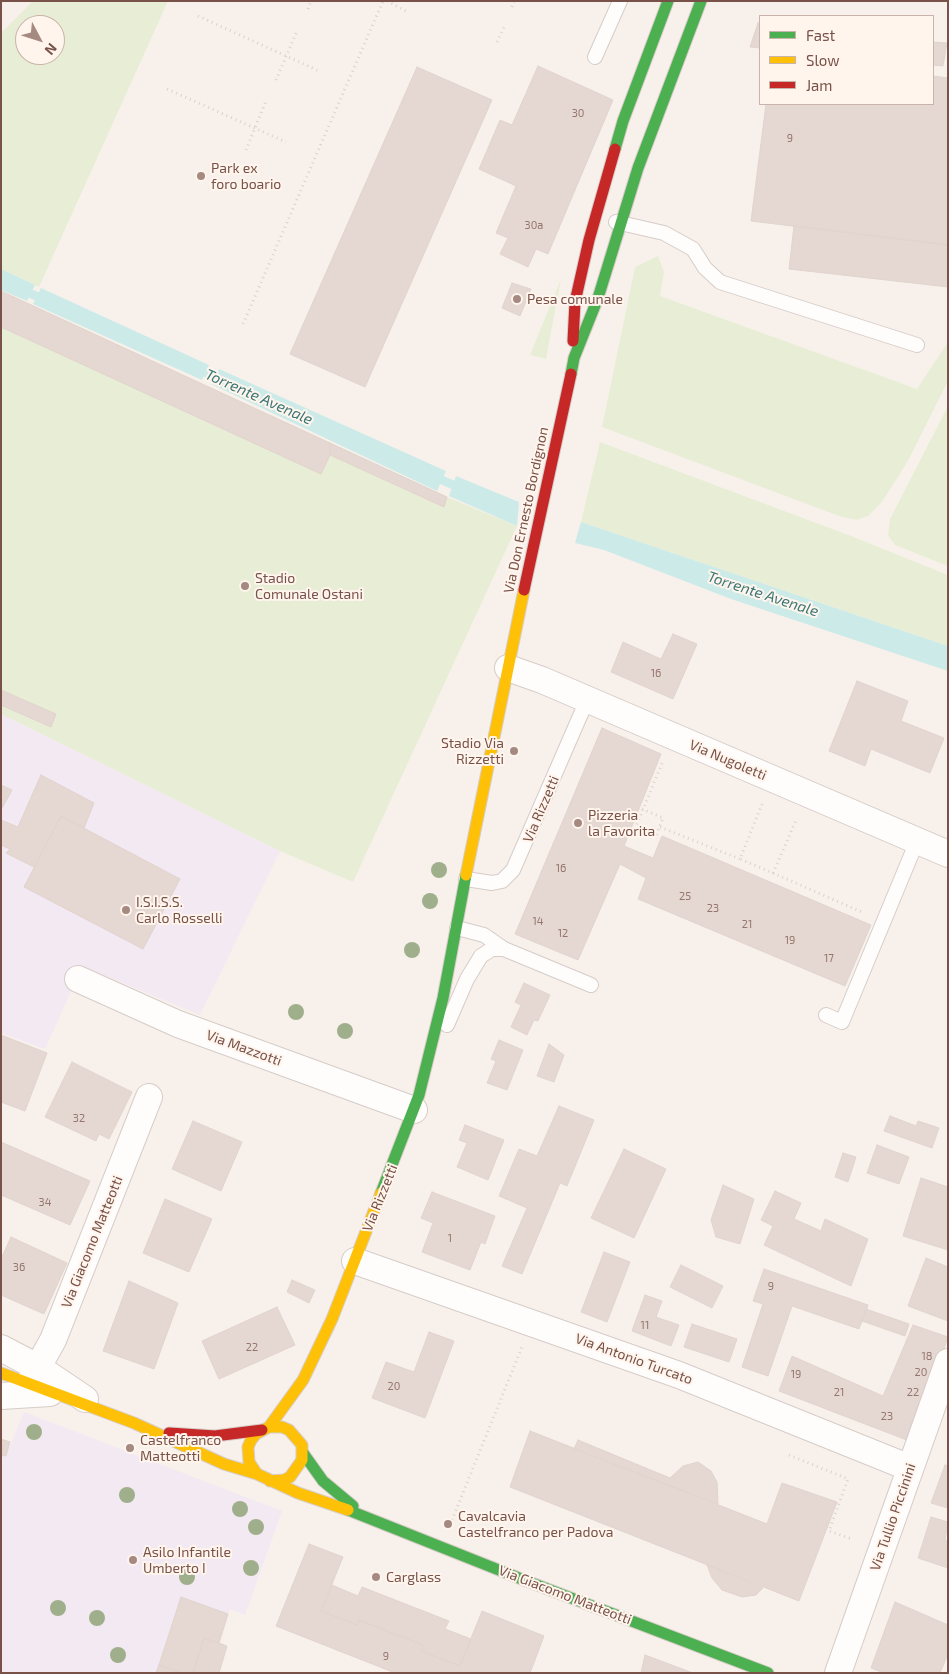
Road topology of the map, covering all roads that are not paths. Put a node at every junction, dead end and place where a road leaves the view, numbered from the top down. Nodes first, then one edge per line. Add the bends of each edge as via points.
1 (620, 1) edge
2 (701, 1) edge
3 (671, 3) edge
4 (596, 57) dead end
5 (666, 59) dead end
6 (672, 76) junction
7 (596, 217) junction
8 (620, 223) junction
9 (916, 345) dead end
10 (574, 358) junction
11 (508, 668) junction
12 (587, 700) junction
13 (917, 841) junction
14 (948, 854) edge
15 (466, 880) junction
16 (457, 928) junction
17 (504, 950) junction
18 (78, 979) dead end
19 (592, 985) dead end
20 (826, 1015) dead end
21 (424, 1076) junction
22 (149, 1097) dead end
23 (414, 1110) junction
24 (355, 1261) junction
25 (332, 1319) junction
26 (1, 1348) edge
27 (948, 1362) edge
28 (1, 1373) edge
29 (34, 1375) junction
30 (311, 1392) dead end
31 (54, 1393) junction
32 (1, 1396) edge
33 (99, 1410) junction
34 (134, 1424) junction
35 (265, 1428) junction
36 (303, 1429) dead end
37 (302, 1449) junction
38 (910, 1468) junction
39 (257, 1474) junction
40 (270, 1481) junction
41 (364, 1515) junction
42 (768, 1673) edge
43 (838, 1673) edge

1 - 4 lane
2 - 6 street
3 - 7 street via 623,121
5 - 6 street
6 - 8 street
7 - 8 lane
7 - 10 street via 575,302
8 - 9 lane via 664,233 693,249 705,268 720,282
8 - 10 street via 598,298
10 - 11 street, Via Don Ernesto Bordignon
11 - 12 street, Via Nugoletti
11 - 15 street, Via Rizzetti
12 - 13 street, Via Nugoletti
12 - 15 lane, Via Rizzetti via 513,870 502,881
13 - 14 street, Via Nugoletti
13 - 20 lane via 842,1022
15 - 16 street, Via Rizzetti
16 - 17 lane via 484,935
16 - 21 street, Via Rizzetti
17 - 19 lane
17 - 21 lane, Via Rizzetti via 486,952 474,966
18 - 23 street, Via Mazzotti via 178,1024
21 - 23 street, Via Rizzetti
22 - 29 street, Via Giacomo Matteotti via 53,1340
23 - 24 street, Via Rizzetti
24 - 25 street, Via Rizzetti
24 - 38 street, Via Antonio Turcato via 679,1375
25 - 30 street, Via Rizzetti
25 - 35 street, Via Rizzetti via 303,1380
26 - 29 street
27 - 38 street, Via Tullio Piccinini
28 - 29 street, Via Giacomo Matteotti
29 - 31 street, Via Giacomo Matteotti
29 - 33 street
31 - 32 street
31 - 33 street, Via Giacomo Matteotti
33 - 34 street, Via Giacomo Matteotti
34 - 35 street, Via Giacomo Matteotti via 185,1435 232,1435
34 - 39 street, Via Giacomo Matteotti via 224,1464
35 - 37 street, Via Giacomo Matteotti via 289,1430
35 - 39 street via 256,1434 248,1447 249,1462
36 - 37 street
37 - 40 street via 299,1467 290,1477
37 - 41 street, Via Giacomo Matteotti via 323,1481
38 - 43 street, Via Tullio Piccinini
39 - 40 street, Via Giacomo Matteotti
40 - 41 street, Via Giacomo Matteotti
41 - 42 street, Via Giacomo Matteotti

